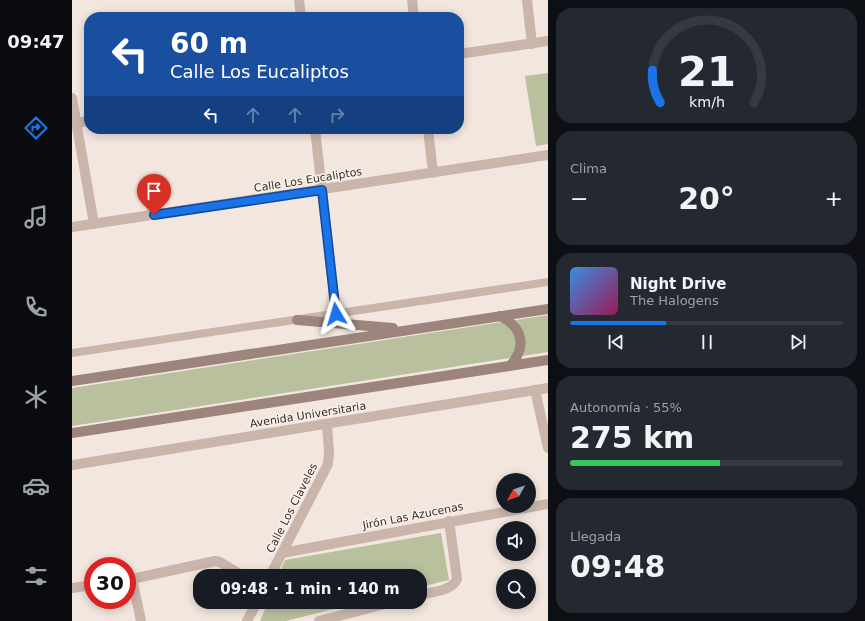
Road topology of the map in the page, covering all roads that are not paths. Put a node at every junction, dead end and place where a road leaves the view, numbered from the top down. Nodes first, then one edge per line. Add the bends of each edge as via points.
1 (299, 0) edge
2 (412, 0) edge
3 (527, 0) edge
4 (300, 12) edge
5 (413, 12) edge
6 (548, 41) edge
7 (532, 44) junction
8 (464, 53) edge
9 (72, 98) edge
10 (84, 122) edge
11 (76, 123) junction
12 (315, 134) edge
13 (429, 134) edge
14 (548, 155) edge
15 (433, 173) junction
16 (322, 190) junction
17 (94, 224) junction
18 (72, 228) edge
19 (548, 282) edge
20 (548, 309) edge
21 (336, 314) junction
22 (500, 316) junction
23 (297, 320) junction
24 (411, 329) junction
25 (72, 353) edge
26 (548, 360) edge
27 (510, 366) junction
28 (72, 381) edge
29 (548, 388) edge
30 (535, 390) junction
31 (327, 425) junction
32 (72, 433) edge
33 (548, 448) edge
34 (72, 465) edge
35 (548, 504) edge
36 (449, 521) junction
37 (282, 553) junction
38 (232, 569) edge
39 (274, 569) edge
40 (136, 578) edge
41 (84, 586) edge
42 (72, 588) edge
43 (427, 593) edge
44 (136, 602) edge
45 (253, 609) edge
46 (366, 609) edge
47 (141, 621) edge
48 (247, 621) edge
49 (319, 621) edge

1 - 4 street
2 - 5 street
3 - 7 street
6 - 7 street
7 - 8 street
9 - 11 street
10 - 11 street
11 - 17 street
12 - 16 street
13 - 15 street
14 - 15 street, Calle Los Eucaliptos
15 - 16 street, Calle Los Eucaliptos
16 - 17 street, Calle Los Eucaliptos
16 - 21 street
17 - 18 street, Calle Los Eucaliptos
19 - 21 lane
20 - 22 main road
21 - 23 lane
22 - 24 main road
22 - 27 main road via 517,328 521,338 519,353
23 - 24 main road
23 - 25 lane
24 - 28 main road
26 - 27 main road, Avenida Universitaria
27 - 32 main road, Avenida Universitaria
29 - 30 street, Avenida Universitaria
30 - 31 street, Avenida Universitaria
30 - 33 street
31 - 34 street, Avenida Universitaria via 160,449
31 - 37 street, Calle Los Claveles via 328,464
35 - 36 street, Jirón Las Azucenas
36 - 37 street, Jirón Las Azucenas
36 - 43 street via 457,579 455,585
37 - 39 street, Calle Los Claveles
38 - 40 street via 214,561
41 - 42 street
44 - 47 street
45 - 48 street
46 - 49 street

